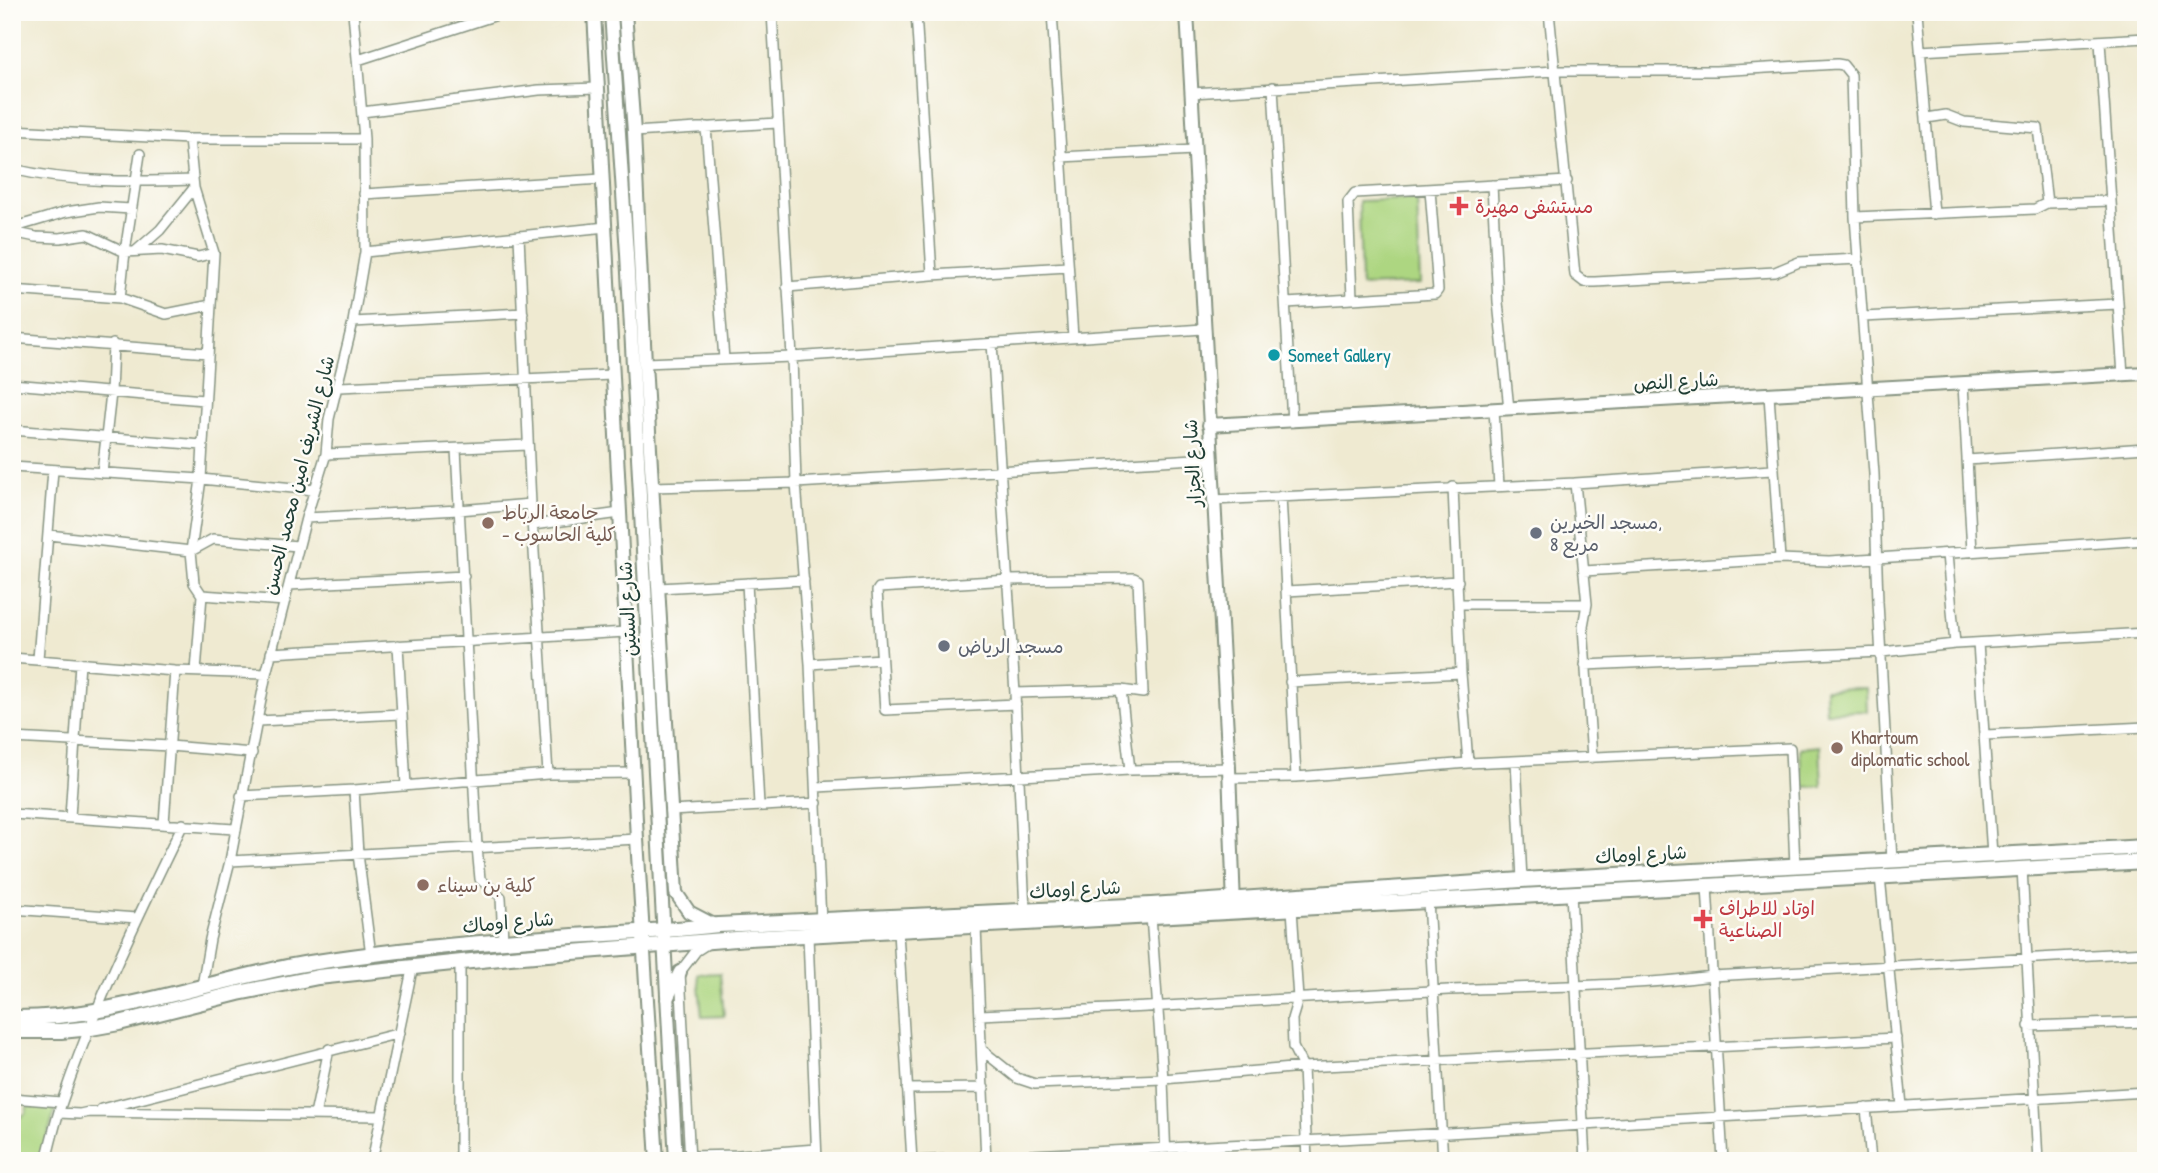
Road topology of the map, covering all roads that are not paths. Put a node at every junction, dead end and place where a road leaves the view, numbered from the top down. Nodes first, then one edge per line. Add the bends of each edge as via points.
1 (353, 12) edge
2 (506, 12) edge
3 (594, 12) edge
4 (611, 12) edge
5 (625, 12) edge
6 (772, 12) edge
7 (916, 12) edge
8 (1052, 12) edge
9 (1187, 12) edge
10 (1549, 12) edge
11 (1917, 12) edge
12 (2146, 38) edge
13 (2100, 42) junction
14 (1920, 51) junction
15 (358, 60) junction
16 (1555, 71) junction
17 (1273, 87) junction
18 (597, 88) junction
19 (1192, 93) junction
20 (362, 112) junction
21 (1927, 118) junction
22 (777, 123) junction
23 (706, 127) junction
24 (12, 131) edge
25 (634, 132) junction
26 (189, 139) junction
27 (364, 139) junction
28 (1194, 150) junction
29 (140, 154) dead end
30 (1061, 157) junction
31 (12, 169) edge
32 (602, 179) junction
33 (1566, 181) junction
34 (136, 182) junction
35 (194, 184) junction
36 (1492, 186) junction
37 (1430, 190) junction
38 (364, 194) junction
39 (2111, 201) junction
40 (2047, 203) junction
41 (131, 209) junction
42 (1934, 215) junction
43 (1855, 217) junction
44 (606, 227) junction
45 (638, 227) junction
46 (625, 229) junction
47 (12, 230) edge
48 (519, 236) junction
49 (136, 251) junction
50 (125, 252) junction
51 (365, 252) junction
52 (214, 253) junction
53 (1859, 260) junction
54 (1068, 267) junction
55 (932, 275) junction
56 (787, 287) junction
57 (12, 290) edge
58 (120, 298) junction
59 (1352, 298) junction
60 (1286, 303) junction
61 (2119, 304) junction
62 (211, 305) junction
63 (523, 313) junction
64 (1863, 317) junction
65 (353, 322) junction
66 (1203, 329) junction
67 (12, 338) edge
68 (1073, 338) junction
69 (113, 344) junction
70 (992, 344) junction
71 (208, 353) junction
72 (792, 357) junction
73 (724, 359) junction
74 (645, 363) junction
75 (2146, 373) edge
76 (612, 375) junction
77 (2123, 375) junction
78 (526, 377) junction
79 (12, 384) edge
80 (1963, 384) junction
81 (339, 387) junction
82 (1868, 389) junction
83 (111, 393) junction
84 (1769, 395) junction
85 (204, 400) junction
86 (1509, 409) junction
87 (1494, 410) junction
88 (1292, 422) junction
89 (1209, 425) junction
90 (12, 430) edge
91 (106, 438) junction
92 (202, 445) junction
93 (528, 445) junction
94 (2146, 448) edge
95 (456, 449) junction
96 (326, 454) junction
97 (638, 456) junction
98 (617, 457) junction
99 (1211, 458) junction
100 (1967, 460) junction
101 (12, 467) edge
102 (53, 470) junction
103 (1772, 470) junction
104 (1001, 471) junction
105 (102, 473) junction
106 (639, 478) junction
107 (201, 479) junction
108 (619, 480) junction
109 (796, 483) junction
110 (1575, 483) junction
111 (1499, 485) junction
112 (652, 487) junction
113 (1453, 487) junction
114 (314, 490) junction
115 (1281, 496) junction
116 (1213, 499) junction
117 (531, 504) junction
118 (458, 510) junction
119 (620, 513) junction
120 (306, 518) junction
121 (533, 524) junction
122 (49, 535) junction
123 (2146, 540) edge
124 (298, 546) junction
125 (191, 551) junction
126 (1972, 552) junction
127 (1947, 554) junction
128 (1877, 558) junction
129 (1780, 559) junction
130 (1584, 571) junction
131 (464, 576) junction
132 (804, 580) junction
133 (1009, 580) junction
134 (1458, 581) junction
135 (747, 583) junction
136 (289, 585) junction
137 (659, 588) junction
138 (1287, 591) junction
139 (202, 595) junction
140 (285, 601) junction
141 (1458, 604) junction
142 (1587, 604) junction
143 (660, 606) junction
144 (646, 607) junction
145 (626, 632) junction
146 (2146, 633) edge
147 (540, 636) junction
148 (466, 641) junction
149 (1978, 643) junction
150 (398, 645) junction
151 (1955, 645) junction
152 (1882, 652) junction
153 (271, 653) junction
154 (12, 658) edge
155 (38, 659) junction
156 (881, 659) junction
157 (80, 663) junction
158 (810, 664) junction
159 (1586, 665) junction
160 (176, 671) junction
161 (196, 671) junction
162 (1461, 673) junction
163 (266, 674) junction
164 (1290, 682) junction
165 (1121, 690) junction
166 (1015, 693) junction
167 (1016, 704) junction
168 (401, 714) junction
169 (258, 721) junction
170 (2146, 727) edge
171 (1985, 735) junction
172 (12, 738) edge
173 (75, 741) junction
174 (170, 746) junction
175 (252, 753) junction
176 (1592, 758) junction
177 (1516, 761) junction
178 (1468, 763) junction
179 (1130, 770) junction
180 (1229, 773) junction
181 (548, 774) junction
182 (634, 774) junction
183 (1019, 777) junction
184 (1296, 777) junction
185 (473, 779) junction
186 (406, 786) junction
187 (817, 787) junction
188 (354, 790) junction
189 (242, 796) junction
190 (817, 803) junction
191 (759, 805) junction
192 (670, 811) junction
193 (12, 814) edge
194 (70, 817) junction
195 (164, 823) junction
196 (183, 824) junction
197 (234, 829) junction
198 (637, 839) junction
199 (477, 846) junction
200 (2146, 846) edge
201 (358, 853) junction
202 (1992, 855) junction
203 (230, 861) junction
204 (1892, 861) junction
205 (2146, 862) edge
206 (660, 866) junction
207 (1796, 866) junction
208 (2022, 868) junction
209 (1880, 876) junction
210 (1522, 880) junction
211 (1707, 886) junction
212 (676, 893) junction
213 (1571, 893) junction
214 (1428, 900) junction
215 (1234, 905) junction
216 (12, 909) edge
217 (1292, 909) junction
218 (1025, 911) junction
219 (1151, 916) junction
220 (137, 918) junction
221 (821, 922) junction
222 (718, 925) junction
223 (976, 927) junction
224 (643, 932) junction
225 (898, 932) junction
226 (611, 933) junction
227 (807, 936) junction
228 (663, 939) junction
229 (503, 941) junction
230 (711, 941) junction
231 (644, 947) junction
232 (613, 950) junction
233 (2146, 952) edge
234 (371, 955) junction
235 (2026, 959) junction
236 (460, 961) junction
237 (413, 965) junction
238 (1887, 966) junction
239 (680, 972) junction
240 (1712, 976) junction
241 (1576, 985) junction
242 (202, 986) junction
243 (1433, 991) junction
244 (1298, 999) junction
245 (666, 1000) junction
246 (1158, 1008) junction
247 (97, 1011) junction
248 (980, 1015) junction
249 (12, 1018) edge
250 (2146, 1022) edge
251 (2029, 1026) junction
252 (91, 1028) junction
253 (12, 1031) edge
254 (400, 1033) junction
255 (1896, 1038) junction
256 (1717, 1048) junction
257 (328, 1049) junction
258 (982, 1050) junction
259 (1579, 1052) junction
260 (1438, 1060) junction
261 (1303, 1067) junction
262 (671, 1072) junction
263 (652, 1075) junction
264 (1163, 1079) junction
265 (984, 1088) junction
266 (907, 1089) junction
267 (2146, 1091) edge
268 (12, 1098) edge
269 (2034, 1098) junction
270 (61, 1102) junction
271 (1902, 1106) junction
272 (1867, 1108) junction
273 (89, 1112) junction
274 (59, 1113) junction
275 (315, 1115) junction
276 (381, 1116) junction
277 (1720, 1117) junction
278 (1583, 1125) junction
279 (1441, 1133) junction
280 (1305, 1140) junction
281 (1166, 1147) junction
282 (816, 1149) junction
283 (690, 1158) edge
284 (986, 1160) edge
285 (46, 1161) edge
286 (372, 1161) edge
287 (460, 1161) edge
288 (657, 1161) edge
289 (676, 1161) edge
290 (817, 1161) edge
291 (912, 1161) edge
292 (918, 1161) edge
293 (1166, 1161) edge
294 (1307, 1161) edge
295 (1443, 1161) edge
296 (1585, 1161) edge
297 (1723, 1161) edge
298 (1871, 1161) edge
299 (2038, 1161) edge

1 - 15 street, شارع الشريف امين محمد الحسن
2 - 15 street
3 - 18 street, شارع الستين
4 - 46 street, شارع الستين
5 - 25 street
6 - 22 street
7 - 55 street
8 - 30 street
9 - 19 street, شارع الجزار
10 - 16 street
11 - 14 street
12 - 13 street
13 - 14 street
13 - 39 street
14 - 21 street
15 - 20 street, شارع الشريف امين محمد الحسن
16 - 17 street
16 - 33 street
16 - 43 street via 1843,65 1851,75
17 - 19 street
17 - 60 street
18 - 20 street via 539,90
18 - 32 street, شارع الستين
19 - 28 street, شارع الجزار
20 - 27 street, شارع الشريف امين محمد الحسن
21 - 40 street via 1946,115 1964,122 2039,128
21 - 42 street
22 - 23 street
22 - 56 street
23 - 25 street
23 - 73 street
24 - 26 street
25 - 45 street
26 - 27 street
26 - 35 street
27 - 38 street, شارع الشريف امين محمد الحسن
28 - 30 street
28 - 66 street, شارع الجزار
29 - 34 street
30 - 54 street
31 - 34 street via 47,177
32 - 38 street
32 - 44 street, شارع الستين
33 - 36 street
33 - 53 street via 1575,275 1584,282 1775,272 1799,262
34 - 35 street
34 - 41 street
35 - 49 street via 160,230
35 - 52 street
36 - 37 street
36 - 86 street
37 - 59 street via 1355,193 1351,197
37 - 59 street via 1438,290 1435,294
38 - 51 street, شارع الشريف امين محمد الحسن
39 - 40 street
39 - 61 street
40 - 42 street via 2035,209
41 - 47 street via 66,212
41 - 50 street
42 - 43 street
43 - 53 street
44 - 48 street
44 - 76 street, شارع الستين
45 - 46 street
45 - 74 street
46 - 97 street, شارع الستين
47 - 50 street via 36,237 87,234
48 - 51 street
48 - 63 street
49 - 50 street
49 - 52 street via 198,257
50 - 58 street
51 - 65 street, شارع الشريف امين محمد الحسن
52 - 62 street
53 - 64 street
54 - 55 street
54 - 68 street
55 - 56 street
56 - 72 street
57 - 58 street
58 - 62 street via 166,314
59 - 60 street
60 - 88 street
61 - 64 street
61 - 77 street
62 - 71 street
63 - 65 street
63 - 78 street
64 - 82 street
65 - 81 street, شارع الشريف امين محمد الحسن
66 - 68 street
66 - 89 street, شارع الجزار
67 - 69 street
68 - 70 street
69 - 71 street
69 - 83 street
70 - 72 street
70 - 104 street
71 - 85 street
72 - 73 street
72 - 109 street
73 - 74 street
74 - 112 street
75 - 77 street, شارع النص
76 - 78 street
76 - 98 street, شارع الستين
77 - 80 street, شارع النص
78 - 81 street
78 - 93 street
79 - 83 street
80 - 82 street, شارع النص
80 - 100 street
81 - 96 street, شارع الشريف امين محمد الحسن via 329,419
82 - 84 street, شارع النص
82 - 128 street
83 - 85 street
83 - 91 street
84 - 86 street, شارع النص
84 - 103 street
85 - 92 street
86 - 87 street, شارع النص
87 - 88 street, شارع النص
87 - 111 street
88 - 89 street, شارع النص
89 - 99 street, شارع الجزار
90 - 91 street
91 - 92 street
91 - 105 street
92 - 107 street
93 - 95 street
93 - 117 street
94 - 100 street
95 - 96 street
95 - 118 street
96 - 114 street, شارع الشريف امين محمد الحسن
97 - 98 street
97 - 106 street, شارع الستين
98 - 108 street, شارع الستين
99 - 104 street
99 - 116 street, شارع الجزار
100 - 126 street
101 - 102 street
102 - 105 street
102 - 122 street
103 - 110 street
103 - 129 street
104 - 109 street
104 - 133 street
105 - 107 street
106 - 108 street
106 - 144 street, شارع الستين
107 - 114 street
107 - 125 street
108 - 119 street, شارع الستين
109 - 112 street
109 - 132 street
110 - 111 street
110 - 130 street
111 - 113 street
112 - 137 street
113 - 115 street
113 - 134 street
114 - 120 street, شارع الشريف امين محمد الحسن
115 - 116 street
115 - 138 street
116 - 180 street, شارع الجزار
117 - 118 street
117 - 121 street
118 - 120 street
118 - 131 street
119 - 121 street
119 - 145 street, شارع الستين
120 - 124 street, شارع الشريف امين محمد الحسن
121 - 147 street
122 - 125 street
122 - 155 street
123 - 126 street
124 - 125 street via 213,538
124 - 136 street, شارع الشريف امين محمد الحسن
125 - 139 street via 194,583
126 - 127 street
127 - 128 street
127 - 151 street
128 - 129 street
128 - 152 street
129 - 130 street
130 - 142 street
131 - 136 street
131 - 148 street
132 - 135 street
132 - 158 street
133 - 156 street via 879,588
133 - 165 street via 1138,580 1143,693
133 - 166 street
134 - 138 street
134 - 141 street
135 - 137 street
135 - 191 street
136 - 140 street, شارع الشريف امين محمد الحسن
137 - 143 street
138 - 164 street
139 - 140 street
139 - 161 street
140 - 153 street, شارع الشريف امين محمد الحسن
141 - 142 street
141 - 162 street
142 - 159 street via 1583,626
143 - 144 street
143 - 192 street
144 - 206 street, شارع الستين
145 - 147 street
145 - 182 street, شارع الستين
146 - 149 street
147 - 148 street
147 - 181 street
148 - 150 street
148 - 185 street
149 - 151 street
149 - 171 street
150 - 153 street
150 - 168 street
151 - 152 street
152 - 159 street
152 - 204 street
153 - 163 street, شارع الشريف امين محمد الحسن
154 - 155 street
155 - 157 street
156 - 158 street
156 - 167 street via 885,710
157 - 160 street
157 - 173 street
158 - 187 street
159 - 176 street
160 - 161 street
160 - 174 street
161 - 163 street
162 - 164 street
162 - 178 street
163 - 169 street, شارع الشريف امين محمد الحسن
164 - 184 street
165 - 166 street
165 - 179 street
166 - 167 street
167 - 183 street
168 - 169 street
168 - 186 street
169 - 175 street, شارع الشريف امين محمد الحسن
170 - 171 street
171 - 202 street
172 - 173 street
173 - 174 street
173 - 194 street
174 - 175 street
174 - 195 street
175 - 189 street, شارع الشريف امين محمد الحسن
176 - 177 street
176 - 207 street via 1790,748
177 - 178 street
177 - 210 street
178 - 184 street
179 - 180 street
179 - 183 street
180 - 184 street
180 - 215 street, شارع الجزار
181 - 182 street
181 - 185 street
182 - 198 street, شارع الستين
183 - 187 street
183 - 218 street
185 - 186 street
185 - 199 street
186 - 188 street
187 - 190 street
188 - 189 street
188 - 201 street
189 - 197 street, شارع الشريف امين محمد الحسن
190 - 191 street
190 - 221 street
191 - 192 street
192 - 212 street
193 - 194 street
194 - 195 street
195 - 196 street
196 - 197 street
196 - 220 street
197 - 203 street, شارع الشريف امين محمد الحسن
198 - 199 street
198 - 224 street, شارع الستين
199 - 201 street
199 - 229 street via 481,879 501,897
200 - 202 main road, شارع اوماك
201 - 203 street
201 - 234 street
202 - 204 main road, شارع اوماك
203 - 242 street, شارع الشريف امين محمد الحسن
204 - 207 main road, شارع اوماك
205 - 208 main road, شارع اوماك
206 - 212 street
206 - 228 street, شارع الستين
207 - 210 main road, شارع اوماك
208 - 209 main road, شارع اوماك
208 - 235 street
209 - 211 main road, شارع اوماك
209 - 238 street
210 - 215 main road, شارع اوماك
211 - 213 main road, شارع اوماك
211 - 240 street
212 - 222 street via 689,912
213 - 214 main road, شارع اوماك
213 - 241 street
214 - 217 main road, شارع اوماك
214 - 243 street
215 - 217 main road, شارع اوماك
215 - 218 main road, شارع اوماك
215 - 219 main road, شارع اوماك
216 - 220 street
217 - 244 street
218 - 221 main road, شارع اوماك
219 - 223 main road, شارع اوماك
219 - 246 street
220 - 247 street
221 - 222 main road, شارع اوماك
222 - 228 main road, شارع اوماك
223 - 225 main road, شارع اوماك
223 - 248 street
224 - 226 main road, شارع اوماك
224 - 228 main road, شارع اوماك
224 - 231 street, شارع الستين
225 - 227 main road, شارع اوماك
225 - 266 street
226 - 229 main road, شارع اوماك
226 - 232 main road
227 - 230 main road, شارع اوماك
227 - 282 street
228 - 230 main road, شارع اوماك
228 - 231 main road, شارع اوماك
228 - 245 street, شارع الستين
229 - 234 main road, شارع اوماك
230 - 239 street via 696,951
231 - 232 main road, شارع اوماك
231 - 263 street, شارع الستين
232 - 236 main road, شارع اوماك
233 - 235 street
234 - 242 main road, شارع اوماك via 272,969
235 - 238 street
235 - 251 street
236 - 237 main road, شارع اوماك
236 - 287 street
237 - 252 main road, شارع اوماك via 297,981
237 - 254 street
238 - 240 street
238 - 255 street
239 - 245 street
239 - 283 street
240 - 241 street via 1652,984
240 - 256 street
241 - 243 street
241 - 259 street
242 - 247 main road, شارع اوماك
243 - 244 street
243 - 260 street
244 - 246 street
244 - 261 street via 1292,1019 1293,1047
245 - 262 street, شارع الستين
246 - 248 street
246 - 264 street
247 - 249 main road, شارع اوماك
247 - 252 street
248 - 258 street
250 - 251 street
251 - 269 street
252 - 253 main road, شارع اوماك
252 - 270 street
254 - 257 street
254 - 276 street
255 - 256 street
255 - 271 street
256 - 259 street
256 - 277 street
257 - 273 street
257 - 275 street
258 - 264 street via 1017,1078 1035,1084
258 - 265 street
259 - 260 street
259 - 278 street
260 - 261 street
260 - 279 street
261 - 264 street
261 - 280 street
262 - 263 street
262 - 289 street, شارع الستين
263 - 288 street, شارع الستين
264 - 281 street
265 - 266 street
265 - 284 street
266 - 291 street
267 - 269 street
268 - 270 street
269 - 271 street
269 - 299 street
270 - 274 street
271 - 272 street
272 - 277 street
272 - 298 street
273 - 274 street
273 - 275 street
274 - 285 street
275 - 276 street
276 - 286 street
277 - 278 street
277 - 297 street
278 - 279 street
278 - 296 street
279 - 280 street
279 - 295 street
280 - 281 street
280 - 294 street
281 - 284 street
281 - 293 street
282 - 283 street
282 - 290 street
284 - 292 street

